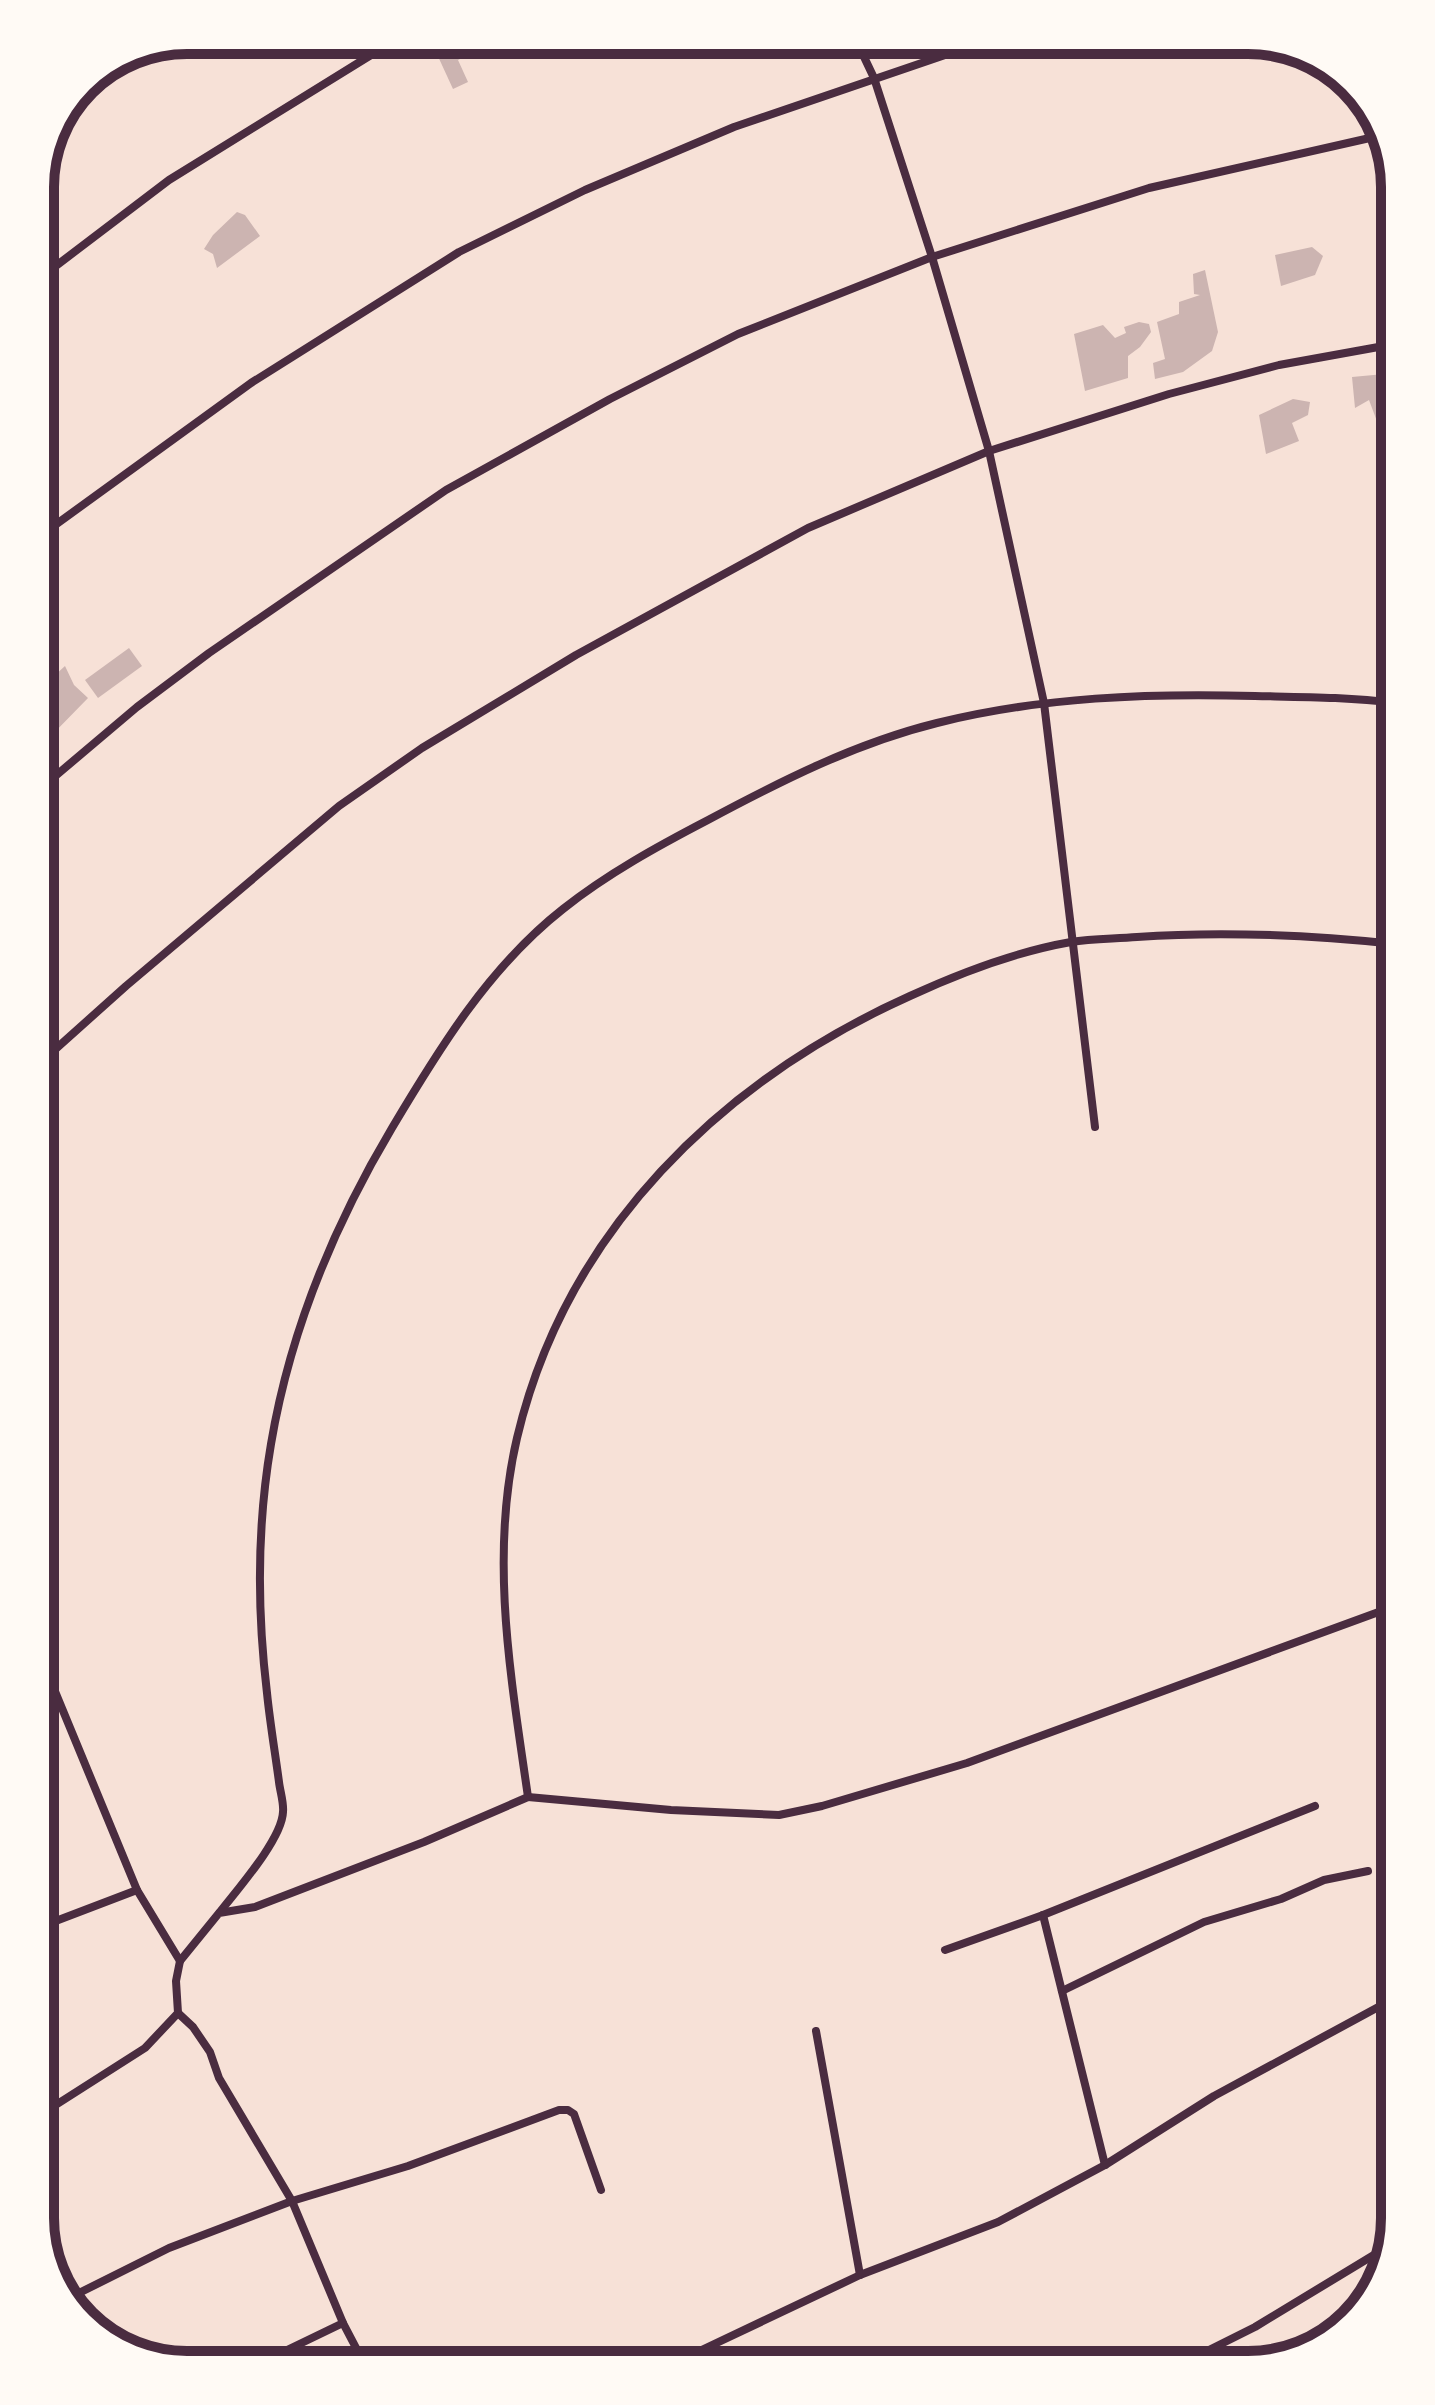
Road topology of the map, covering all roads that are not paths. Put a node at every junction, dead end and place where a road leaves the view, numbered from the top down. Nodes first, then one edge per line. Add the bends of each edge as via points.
1 (373, 54) edge
2 (863, 54) edge
3 (947, 54) edge
4 (874, 78) junction
5 (1371, 138) edge
6 (932, 257) junction
7 (54, 267) edge
8 (1381, 347) edge
9 (989, 451) junction
10 (54, 526) edge
11 (1381, 702) edge
12 (1044, 703) junction
13 (54, 777) edge
14 (1072, 942) junction
15 (1381, 943) edge
16 (54, 1050) edge
17 (1095, 1127) dead end
18 (1381, 1611) edge
19 (54, 1692) edge
20 (56, 1697) joint
21 (528, 1797) junction
22 (1315, 1806) dead end
23 (1368, 1871) dead end
24 (137, 1890) junction
25 (219, 1913) junction
26 (1043, 1915) junction
27 (54, 1922) edge
28 (945, 1950) dead end
29 (180, 1961) junction
30 (1062, 1991) junction
31 (1381, 2006) edge
32 (178, 2013) junction
33 (816, 2031) dead end
34 (54, 2106) edge
35 (1105, 2165) junction
36 (601, 2190) dead end
37 (292, 2201) junction
38 (1376, 2254) edge
39 (860, 2275) junction
40 (77, 2294) edge
41 (343, 2323) junction
42 (285, 2351) edge
43 (358, 2351) edge
44 (700, 2351) edge
45 (1207, 2351) edge

1 - 7 street via 169,180
2 - 4 street
3 - 4 street
4 - 6 street
4 - 10 street via 721,133 585,190 459,252 251,383
5 - 6 street via 1149,188
6 - 9 street
6 - 13 street via 738,334 446,490 209,653
8 - 9 street via 1279,365 1169,394
9 - 12 street
9 - 16 street via 808,528 576,655 422,748 339,806
11 - 12 street via 1168,694
12 - 14 street
12 - 25 street via 937,723 859,748 647,852 562,909 524,945 485,987 434,1057 328,1247 288,1361 270,1447 259,1593 284,1814 257,1864
14 - 15 street via 1181,934
14 - 17 street
14 - 21 street via 973,967 860,1019 764,1079 673,1156 627,1210 585,1274 535,1377 517,1440 505,1520 504,1602
18 - 21 street via 967,1763 808,1809 779,1815
19 - 20 street
20 - 24 street
21 - 25 street via 255,1907
22 - 26 street
23 - 30 street via 1324,1880 1204,1922
24 - 27 street
24 - 29 street
25 - 29 street
26 - 28 street
26 - 30 street
29 - 32 street
30 - 35 street
31 - 35 street via 1214,2096
32 - 34 street via 145,2048
32 - 37 street via 210,2052 219,2078
33 - 39 street
35 - 39 street via 998,2222
36 - 37 street via 574,2114 559,2110 408,2166
37 - 40 street via 169,2248
37 - 41 street
38 - 45 street
39 - 44 street
41 - 42 street
41 - 43 street

